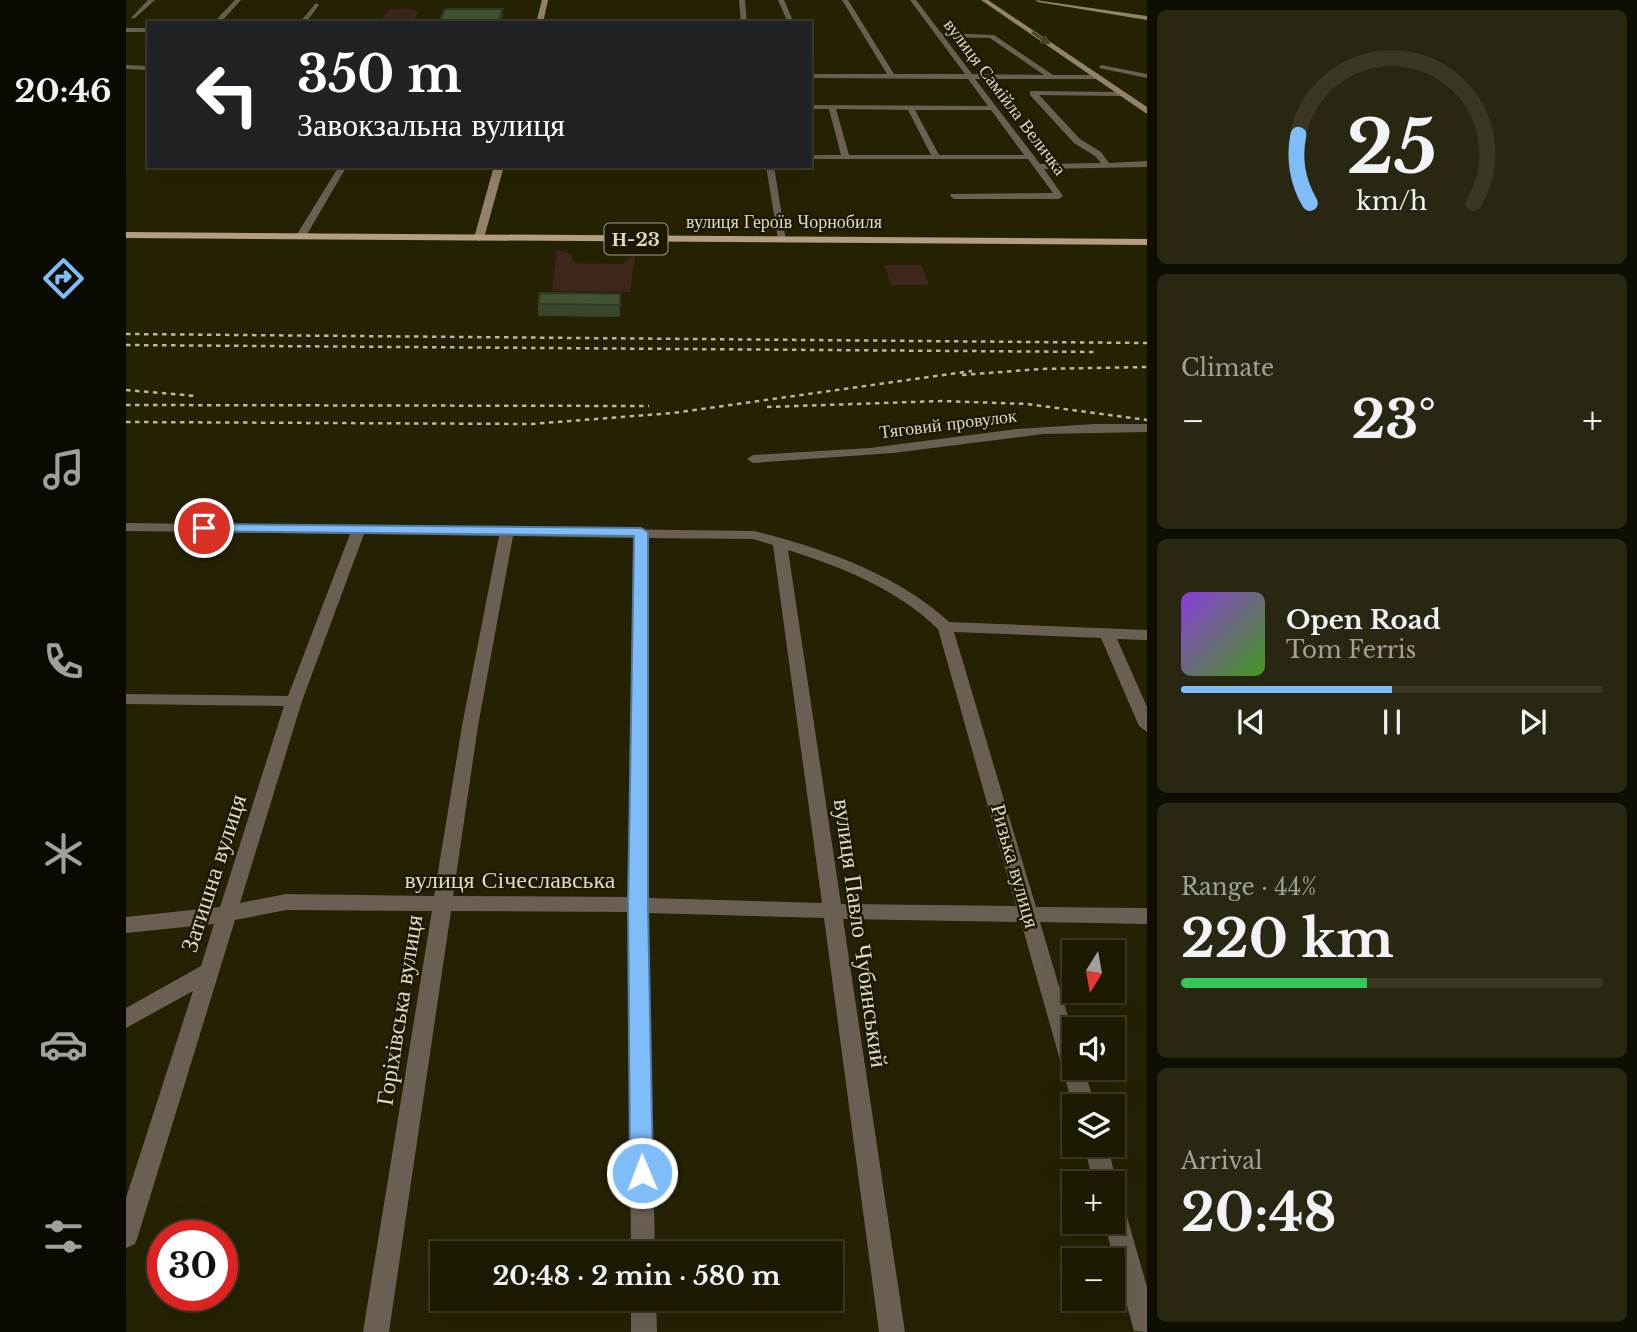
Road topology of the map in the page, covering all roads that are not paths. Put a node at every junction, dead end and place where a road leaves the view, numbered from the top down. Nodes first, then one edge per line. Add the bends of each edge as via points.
1 (152, 0) edge
2 (238, 0) edge
3 (545, 0) edge
4 (742, 0) edge
5 (781, 0) edge
6 (845, 0) edge
7 (913, 0) edge
8 (984, 0) edge
9 (1002, 0) edge
10 (1038, 0) edge
11 (318, 2) edge
12 (132, 17) dead end
13 (1147, 18) edge
14 (218, 21) edge
15 (304, 21) edge
16 (540, 21) edge
17 (744, 21) edge
18 (790, 21) edge
19 (126, 30) edge
20 (147, 30) edge
21 (940, 35) junction
22 (126, 67) edge
23 (1101, 67) junction
24 (147, 68) edge
25 (812, 73) edge
26 (892, 76) junction
27 (971, 76) junction
28 (1147, 76) edge
29 (1052, 77) junction
30 (1097, 77) junction
31 (1121, 94) junction
32 (1147, 99) edge
33 (812, 107) edge
34 (832, 107) junction
35 (910, 107) junction
36 (995, 108) junction
37 (1147, 111) edge
38 (812, 156) edge
39 (846, 157) junction
40 (936, 157) junction
41 (1030, 157) junction
42 (1147, 164) edge
43 (1107, 165) junction
44 (1038, 167) junction
45 (342, 168) edge
46 (498, 168) edge
47 (770, 168) edge
48 (954, 196) dead end
49 (126, 235) edge
50 (301, 236) junction
51 (480, 238) junction
52 (783, 239) junction
53 (1147, 242) edge
54 (1147, 428) edge
55 (753, 459) dead end
56 (126, 527) edge
57 (359, 529) junction
58 (507, 531) junction
59 (641, 532) junction
60 (780, 542) junction
61 (945, 627) junction
62 (1107, 635) junction
63 (1147, 635) edge
64 (126, 699) edge
65 (294, 701) junction
66 (1147, 726) edge
67 (443, 903) junction
68 (638, 905) junction
69 (830, 911) junction
70 (226, 912) junction
71 (1030, 914) junction
72 (1147, 916) edge
73 (126, 925) edge
74 (206, 973) junction
75 (126, 1019) edge
76 (1081, 1094) edge
77 (1120, 1234) edge
78 (126, 1236) edge
79 (643, 1241) edge
80 (643, 1311) edge
81 (1147, 1331) edge
82 (376, 1332) edge
83 (644, 1332) edge
84 (892, 1332) edge

1 - 12 street
2 - 14 street
3 - 16 main road
4 - 17 street
5 - 18 street
6 - 26 street
7 - 21 street, вулиця Самійла Величка
8 -> 30 main road
9 - 23 main road
10 - 13 main road
11 - 15 street
19 - 20 street
21 - 27 street, вулиця Самійла Величка
21 - 29 street via 992,36
22 - 24 street
23 - 28 street
23 - 32 main road
25 - 26 street
26 - 27 street
27 - 29 street
27 - 36 street, вулиця Самійла Величка
29 - 30 street
30 - 31 main road
31 - 37 main road
31 - 43 street via 1033,93 1077,141
33 - 34 street
34 - 35 street
34 - 39 street
35 - 36 street
35 - 40 street
36 - 41 street, вулиця Самійла Величка
38 - 39 street
39 - 40 street
40 - 41 street
41 - 44 street, вулиця Самійла Величка
42 - 43 street
43 - 44 street
44 - 48 street, вулиця Самійла Величка via 1059,196
45 - 50 street
46 - 51 main road
47 - 52 street
49 - 50 main road, вулиця Героїв Чорнобиля / Н-23
50 - 51 main road, вулиця Героїв Чорнобиля / Н-23
51 - 52 main road, вулиця Героїв Чорнобиля / Н-23
52 - 53 main road, вулиця Героїв Чорнобиля / Н-23
54 - 55 street, Тяговий провулок via 1112,426
56 - 57 street
57 - 58 street
57 - 65 street, Затишна вулиця
58 - 59 street
58 - 67 street, Горіхівська вулиця
59 - 60 street via 754,535
59 - 68 street
60 - 61 street via 866,576 932,611
60 - 69 street, вулиця Павло Чубинський
61 - 62 street
61 - 71 street, Ризька вулиця
62 - 63 street
62 - 66 street
64 - 65 street
65 - 70 street, Затишна вулиця
67 - 68 street, вулиця Січеславська
67 - 70 street, вулиця Січеславська via 286,902
67 - 82 street, Горіхівська вулиця
68 - 69 street, вулиця Січеславська
68 - 79 street
69 - 71 street, вулиця Січеславська
69 - 84 street, вулиця Павло Чубинський
70 - 73 street, вулиця Січеславська
70 - 74 street, Затишна вулиця
71 - 72 street, вулиця Січеславська
71 - 76 street, Ризька вулиця
74 - 75 street
74 - 78 street, Затишна вулиця
77 - 81 street
80 - 83 street

